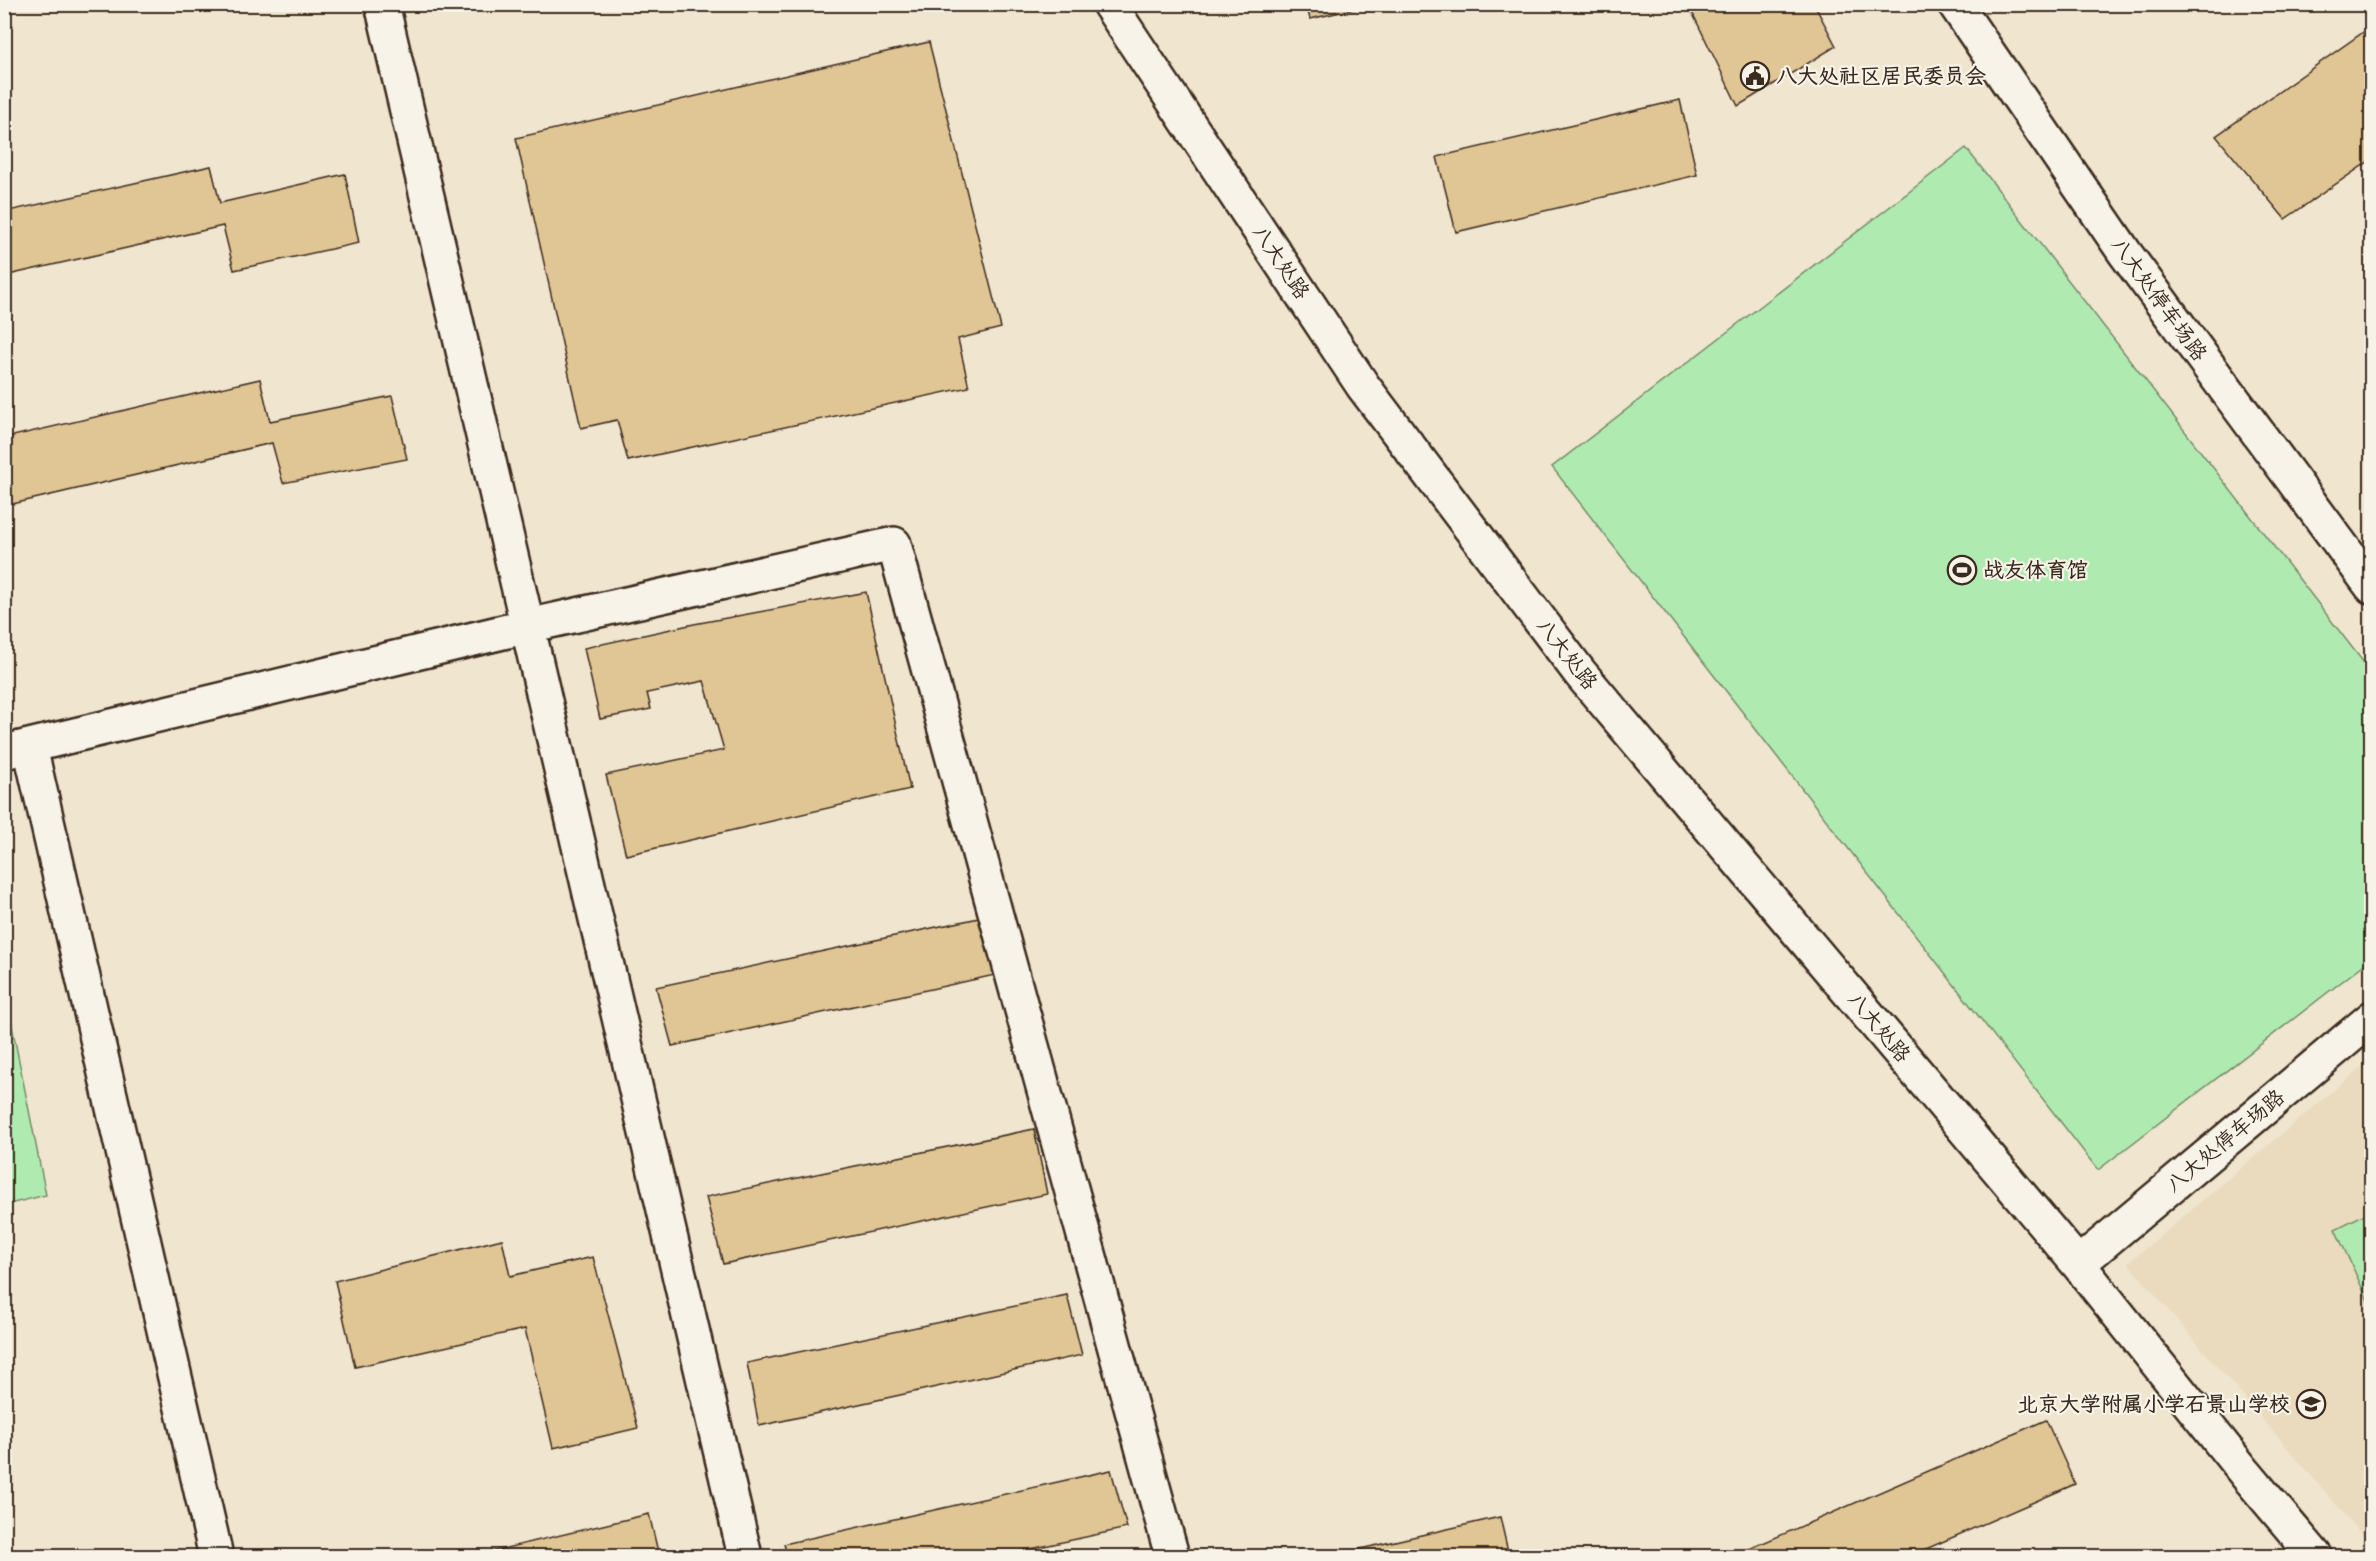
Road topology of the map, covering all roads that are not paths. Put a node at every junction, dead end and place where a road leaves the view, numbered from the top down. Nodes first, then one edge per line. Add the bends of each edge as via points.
1 (382, 4) edge
2 (1109, 4) edge
3 (1955, 4) edge
4 (2372, 587) edge
5 (528, 626) junction
6 (17, 749) edge
7 (2372, 1018) edge
8 (2078, 1264) junction
9 (216, 1557) edge
10 (745, 1557) edge
11 (1172, 1557) edge
12 (2315, 1557) edge

1 - 5 street
2 - 8 street, 八大处路 via 1363,386 1580,673
3 - 4 street, 八大处停车场路 via 2125,253
5 - 6 street
5 - 10 street
5 - 11 street via 894,544
6 - 9 street
7 - 8 street, 八大处停车场路
8 - 12 street, 八大处路

